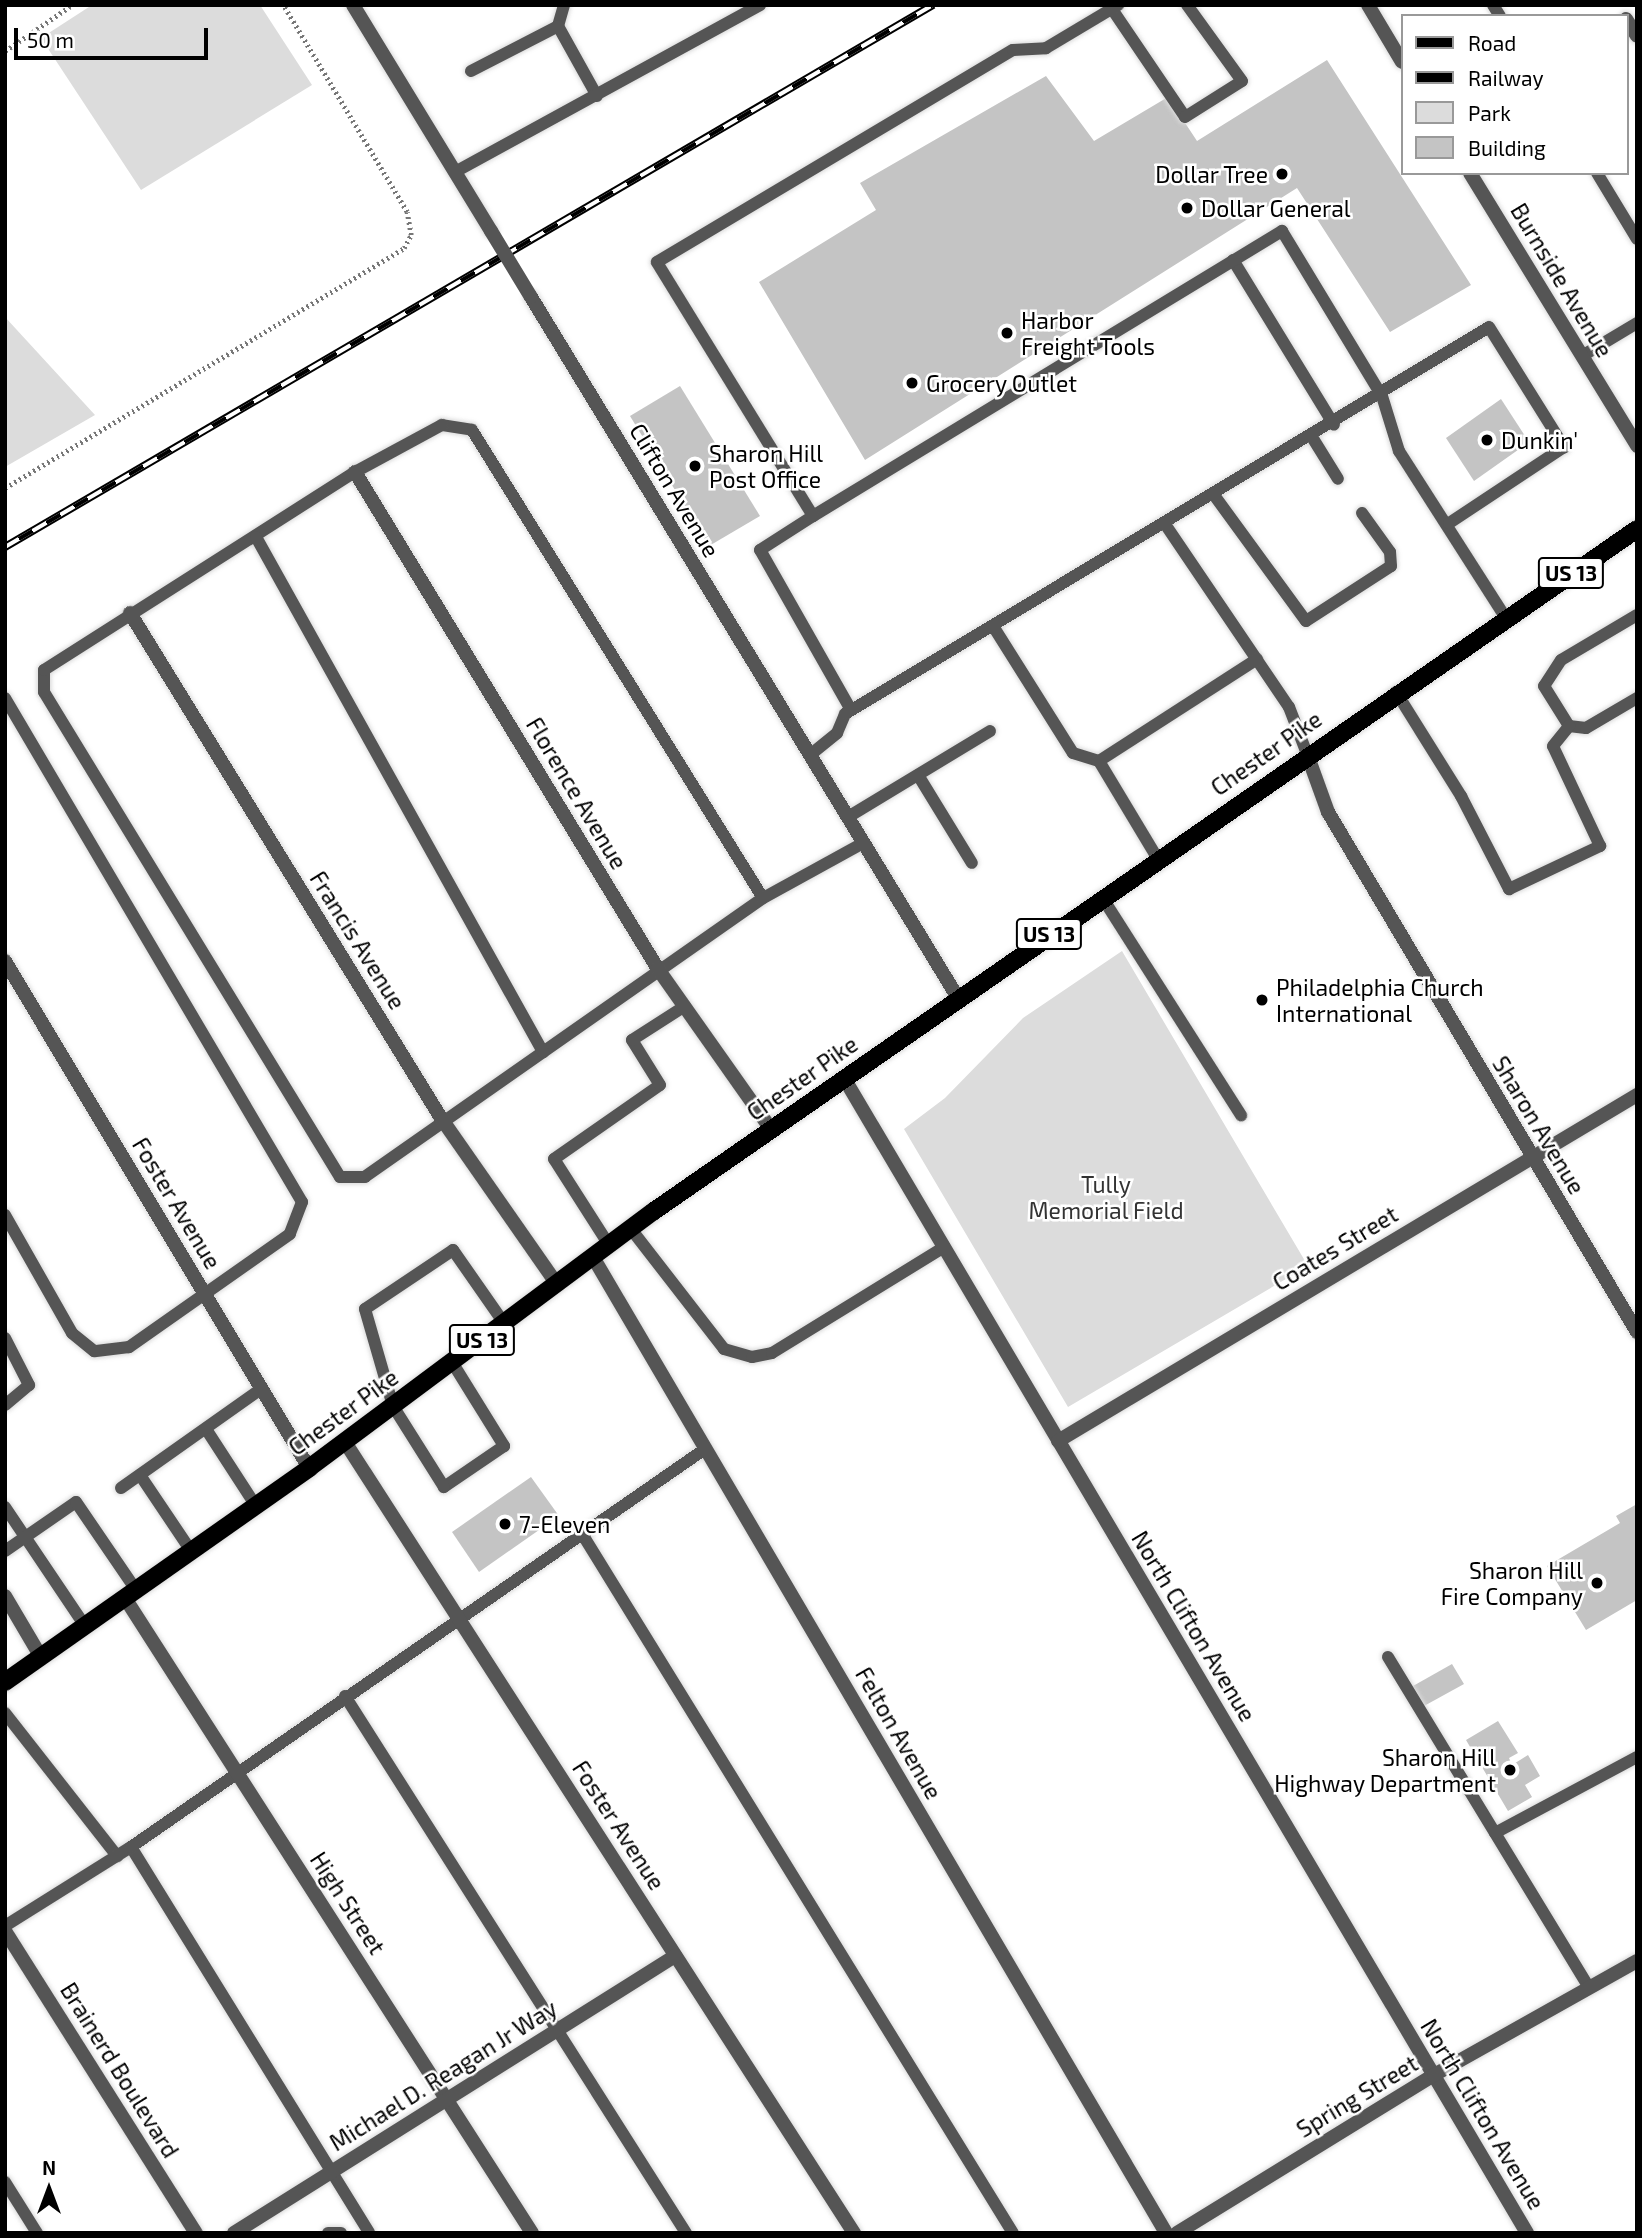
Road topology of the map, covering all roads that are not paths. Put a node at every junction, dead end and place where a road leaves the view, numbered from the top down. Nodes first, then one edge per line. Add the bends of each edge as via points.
1 (353, 5) edge
2 (564, 5) edge
3 (760, 5) edge
4 (1187, 5) edge
5 (1368, 5) edge
6 (1115, 7) edge
7 (558, 26) junction
8 (1400, 59) edge
9 (471, 71) dead end
10 (597, 96) junction
11 (454, 172) junction
12 (1471, 175) edge
13 (1598, 175) edge
14 (1637, 239) edge
15 (1233, 260) junction
16 (1637, 323) edge
17 (1582, 356) junction
18 (1381, 396) junction
19 (1334, 425) junction
20 (1312, 437) junction
21 (1637, 446) edge
22 (355, 472) junction
23 (1338, 479) dead end
24 (1214, 495) junction
25 (1362, 513) dead end
26 (813, 516) junction
27 (1449, 523) junction
28 (1165, 524) junction
29 (1637, 528) edge
30 (256, 537) junction
31 (130, 613) junction
32 (1637, 615) edge
33 (1505, 617) junction
34 (993, 626) junction
35 (1257, 659) junction
36 (1395, 692) junction
37 (5, 698) edge
38 (1637, 698) edge
39 (851, 710) junction
40 (1569, 726) junction
41 (990, 731) dead end
42 (1307, 754) junction
43 (810, 755) junction
44 (1099, 761) junction
45 (918, 775) junction
46 (848, 817) junction
47 (863, 843) junction
48 (1158, 859) junction
49 (972, 863) dead end
50 (1102, 897) junction
51 (763, 898) junction
52 (5, 961) edge
53 (658, 969) junction
54 (958, 998) junction
55 (685, 1006) junction
56 (543, 1052) junction
57 (844, 1078) junction
58 (1637, 1096) edge
59 (1241, 1115) dead end
60 (440, 1118) junction
61 (771, 1129) junction
62 (1531, 1156) junction
63 (5, 1214) edge
64 (631, 1228) junction
65 (609, 1245) junction
66 (944, 1247) junction
67 (593, 1257) junction
68 (557, 1284) junction
69 (205, 1294) junction
70 (504, 1323) junction
71 (1637, 1332) edge
72 (5, 1338) edge
73 (452, 1362) junction
74 (262, 1388) junction
75 (5, 1405) edge
76 (393, 1406) junction
77 (206, 1429) junction
78 (1058, 1441) junction
79 (345, 1442) junction
80 (705, 1449) junction
81 (309, 1468) junction
82 (140, 1475) junction
83 (121, 1488) dead end
84 (256, 1506) junction
85 (5, 1507) edge
86 (581, 1532) junction
87 (25, 1537) junction
88 (5, 1550) edge
89 (191, 1551) junction
90 (131, 1594) junction
91 (5, 1596) edge
92 (458, 1617) junction
93 (85, 1626) junction
94 (41, 1657) junction
95 (1388, 1657) dead end
96 (5, 1682) edge
97 (345, 1696) junction
98 (5, 1713) edge
99 (1637, 1757) edge
100 (237, 1772) junction
101 (1495, 1833) junction
102 (131, 1847) junction
103 (117, 1856) junction
104 (5, 1928) edge
105 (11, 1954) edge
106 (676, 1956) junction
107 (1637, 1961) edge
108 (1590, 1988) junction
109 (560, 2028) junction
110 (1434, 2075) junction
111 (446, 2099) junction
112 (332, 2171) junction
113 (5, 2182) edge
114 (37, 2233) edge
115 (196, 2233) edge
116 (234, 2233) edge
117 (328, 2233) edge
118 (341, 2233) edge
119 (369, 2233) edge
120 (532, 2233) edge
121 (686, 2233) edge
122 (854, 2233) edge
123 (1013, 2233) edge
124 (1167, 2233) edge
125 (1177, 2233) edge
126 (1527, 2233) edge

1 - 11 street, Clifton Avenue
2 - 7 lane
3 - 10 lane
4 - 6 lane via 1242,81 1185,117
5 - 8 street
6 - 26 lane via 1046,48 1013,50 657,262
7 - 9 lane
7 - 10 lane
10 - 11 lane
11 - 43 street, Clifton Avenue, bridge
12 - 17 street, Burnside Avenue
13 - 14 lane
15 - 18 lane via 1282,230
15 - 19 lane
15 - 26 lane
16 - 17 lane
17 - 21 street, Burnside Avenue
18 - 19 lane
18 - 27 lane via 1399,451
18 - 27 lane via 1489,327 1564,447
19 - 20 lane
20 - 23 lane
20 - 24 lane
22 - 30 lane
22 - 51 lane via 442,425 472,430
22 - 53 street, Florence Avenue
24 - 25 lane via 1306,621 1391,566 1390,552
24 - 28 lane
26 - 39 lane via 760,550
27 - 33 lane
28 - 34 lane
28 - 35 lane
29 - 33 main road, Chester Pike / US 13
30 - 31 lane
30 - 56 lane
31 - 60 street, Francis Avenue
31 - 60 lane via 44,670 44,692 283,1092 340,1177 365,1177
32 - 40 lane via 1561,660 1545,678 1545,694
33 - 36 main road, Chester Pike / US 13
34 - 39 lane
34 - 44 lane via 1073,753
35 - 42 lane via 1289,707
35 - 44 lane
36 - 40 lane via 1461,796 1509,889 1600,846 1553,746
36 - 42 main road, Chester Pike / US 13
37 - 69 lane via 302,1202 290,1234
38 - 40 lane via 1586,728
39 - 43 lane via 837,733
41 - 45 lane
42 - 48 main road, Chester Pike / US 13
42 - 62 street, Sharon Avenue via 1328,812
43 - 46 street, Clifton Avenue
44 - 48 lane
45 - 46 lane
45 - 49 lane
46 - 47 street, Clifton Avenue
47 - 51 lane
47 - 54 street, Clifton Avenue
48 - 50 main road, Chester Pike / US 13
50 - 54 main road, Chester Pike / US 13
50 - 59 lane
51 - 53 lane
52 - 69 street, Foster Avenue
53 - 55 street, Florence Avenue
53 - 56 lane
54 - 57 main road, Chester Pike / US 13
55 - 61 street, Florence Avenue
55 - 65 lane via 632,1040 660,1085 554,1158
56 - 60 lane
57 - 61 main road, Chester Pike / US 13
57 - 66 street, North Clifton Avenue
58 - 62 street, Coates Street
60 - 68 street, Francis Avenue
61 - 64 main road, Chester Pike / US 13
62 - 71 street, Sharon Avenue
62 - 78 street, Coates Street
63 - 69 lane via 72,1333 94,1351 130,1347
64 - 65 main road, Chester Pike / US 13
64 - 66 lane via 724,1349 752,1357 772,1353
65 - 67 main road, Chester Pike / US 13
66 - 78 street, North Clifton Avenue
67 - 68 main road, Chester Pike / US 13
67 - 80 street, Felton Avenue
68 - 70 main road, Chester Pike / US 13
69 - 74 street, Foster Avenue
70 - 73 main road, Chester Pike / US 13
70 - 76 lane via 453,1250 365,1309
72 - 75 lane via 29,1385
73 - 76 main road, Chester Pike / US 13
73 - 76 lane via 504,1446 444,1486
74 - 77 lane
74 - 81 street, Foster Avenue
76 - 79 main road, Chester Pike / US 13
77 - 82 lane
77 - 84 lane
78 - 110 street, North Clifton Avenue
79 - 81 main road, Chester Pike / US 13
79 - 92 street, Foster Avenue
80 - 86 lane
80 - 124 street, Felton Avenue
81 - 84 main road, Chester Pike / US 13
82 - 83 lane
82 - 89 lane
84 - 89 main road, Chester Pike / US 13
85 - 87 lane
86 - 92 lane
86 - 123 lane
87 - 88 lane
87 - 90 lane via 76,1502
87 - 93 lane
89 - 90 main road, Chester Pike / US 13
90 - 93 main road, Chester Pike / US 13
90 - 100 street, High Street
91 - 94 street
92 - 97 lane
92 - 106 street, Foster Avenue
93 - 94 main road, Chester Pike / US 13
94 - 96 main road, Chester Pike / US 13
95 - 101 lane
97 - 100 lane
97 - 109 lane
98 - 103 lane
99 - 101 lane
100 - 102 lane
100 - 111 street, High Street
101 - 108 lane
102 - 103 lane
102 - 112 lane
103 - 104 lane
104 - 105 street, Brainerd Boulevard
105 - 115 street, Brainerd Boulevard
106 - 109 street, Michael D. Reagan Jr Way
106 - 122 street, Foster Avenue
107 - 108 street, Spring Street
108 - 110 street, Spring Street
109 - 111 street, Michael D. Reagan Jr Way
109 - 121 lane
110 - 125 street, Spring Street
110 - 126 street, North Clifton Avenue
111 - 112 street, Michael D. Reagan Jr Way
111 - 120 street, High Street
112 - 116 street, Michael D. Reagan Jr Way
112 - 119 lane
113 - 114 lane
117 - 118 lane

